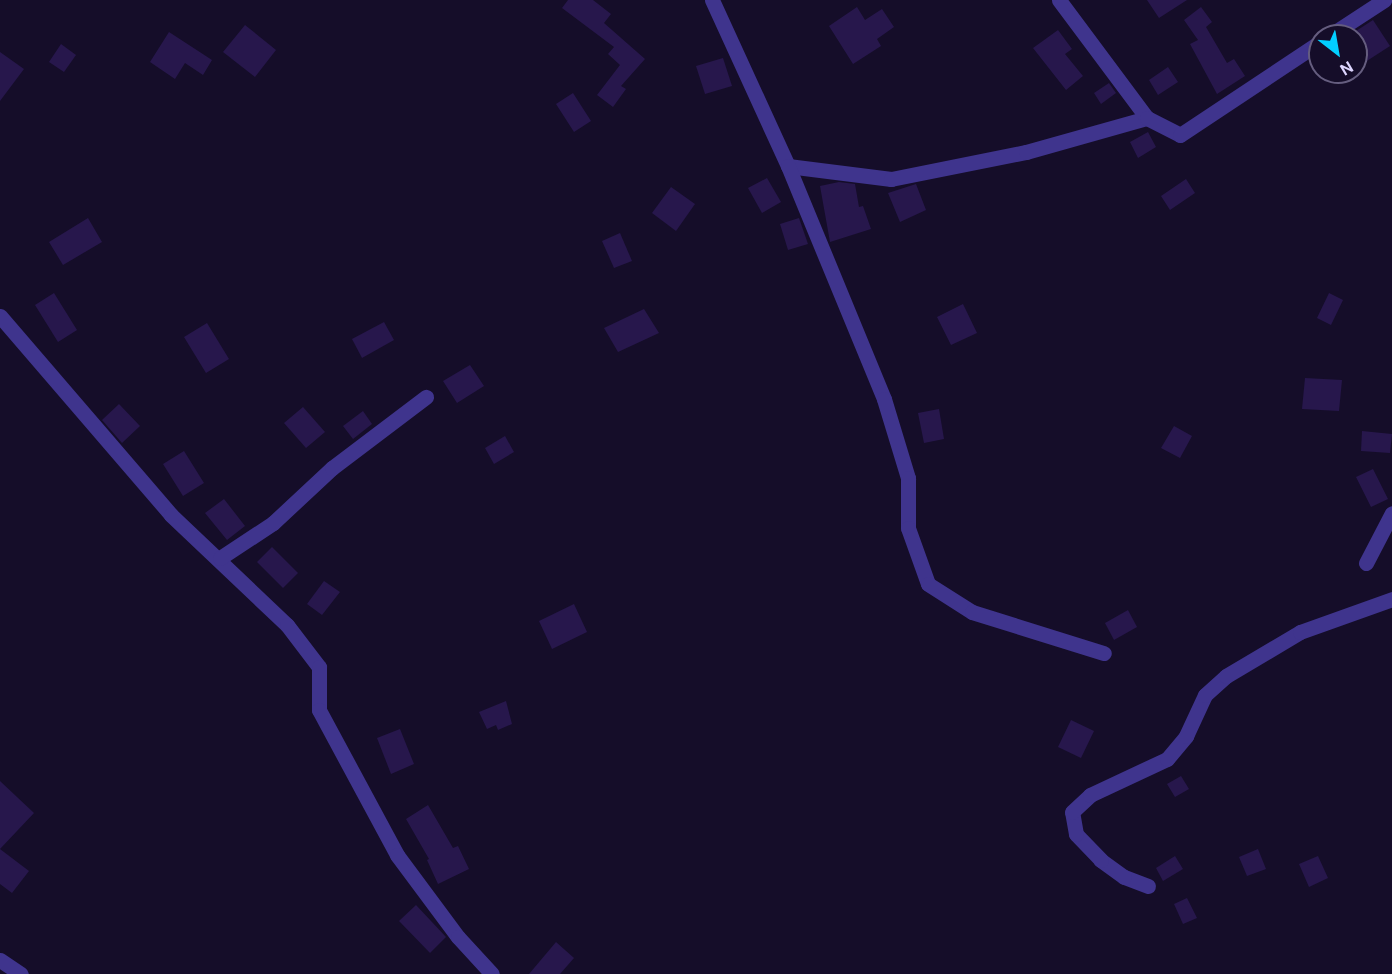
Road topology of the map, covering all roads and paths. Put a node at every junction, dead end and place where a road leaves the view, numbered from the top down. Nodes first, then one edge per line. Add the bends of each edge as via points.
1 (712, 0) edge
2 (1059, 0) edge
3 (1384, 0) edge
4 (1347, 24) edge
5 (1308, 50) edge
6 (1148, 118) junction
7 (788, 166) junction
8 (0, 316) edge
9 (426, 397) dead end
10 (1392, 513) edge
11 (220, 558) junction
12 (1366, 563) dead end
13 (1392, 599) edge
14 (1104, 653) dead end
15 (1148, 886) dead end
16 (0, 960) edge
17 (21, 974) edge
18 (492, 974) edge

1 - 7 street
2 - 6 street
3 - 4 street
5 - 6 street via 1180,135
6 - 7 street via 1026,152 891,179
7 - 14 street via 884,399 908,478 908,528 928,584 972,612
8 - 11 street via 171,515
9 - 11 street via 332,468 273,523
10 - 12 street
11 - 18 street via 287,625 319,667 320,710 397,855 458,937
13 - 15 street via 1300,632 1226,676 1205,695 1186,736 1167,759 1090,795 1072,812 1076,834 1101,860 1124,877
16 - 17 street

